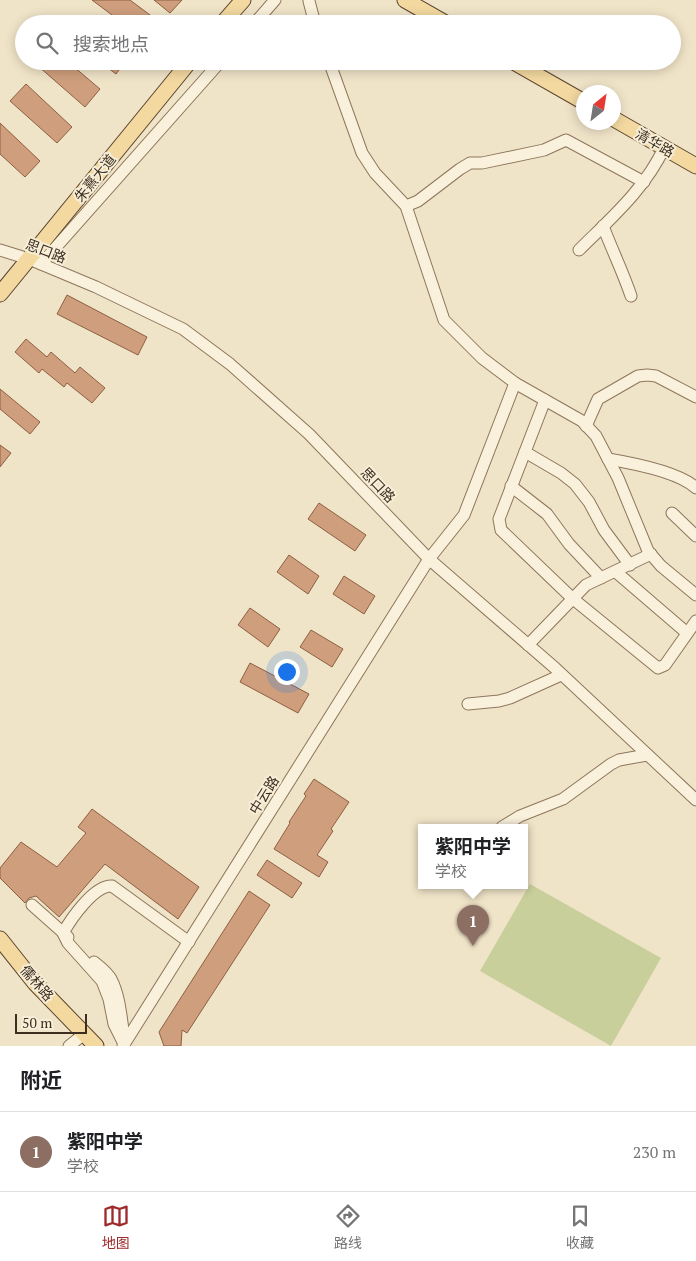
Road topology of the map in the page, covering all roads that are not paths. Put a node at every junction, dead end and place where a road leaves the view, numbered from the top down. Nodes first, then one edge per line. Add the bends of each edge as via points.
1 (243, 0) edge
2 (275, 0) edge
3 (406, 0) edge
4 (309, 1) dead end
5 (230, 15) edge
6 (262, 15) edge
7 (313, 15) edge
8 (432, 15) edge
9 (183, 70) edge
10 (213, 70) edge
11 (332, 70) edge
12 (528, 70) edge
13 (576, 97) edge
14 (621, 123) edge
15 (664, 148) junction
16 (696, 166) edge
17 (644, 182) junction
18 (406, 206) junction
19 (603, 226) junction
20 (0, 250) edge
21 (579, 250) dead end
22 (35, 261) junction
23 (0, 294) edge
24 (631, 296) dead end
25 (515, 383) junction
26 (696, 397) edge
27 (545, 400) junction
28 (586, 426) junction
29 (525, 452) junction
30 (608, 459) junction
31 (511, 486) junction
32 (696, 488) edge
33 (672, 513) dead end
34 (696, 536) edge
35 (651, 554) junction
36 (429, 559) junction
37 (630, 565) junction
38 (616, 572) junction
39 (601, 578) junction
40 (696, 595) edge
41 (572, 598) junction
42 (696, 620) edge
43 (687, 633) junction
44 (528, 645) junction
45 (562, 675) junction
46 (468, 704) dead end
47 (647, 755) junction
48 (696, 800) edge
49 (507, 824) edge
50 (32, 905) dead end
51 (63, 933) junction
52 (0, 939) edge
53 (189, 942) junction
54 (84, 1034) junction
55 (124, 1045) edge
56 (69, 1046) edge
57 (96, 1046) edge

1 - 5 main road
2 - 6 street
3 - 8 main road
4 - 7 street
9 - 22 main road, 朱熹大道
10 - 22 street
11 - 18 street via 362,153 375,174
12 - 13 main road
14 - 15 main road, 清华路
15 - 16 main road, 清华路
15 - 17 street
17 - 18 street via 566,140 544,150 470,163 418,201
17 - 19 street
18 - 25 street via 444,320 482,358
19 - 21 street
19 - 24 street
20 - 22 street, 思口路
22 - 23 main road, 朱熹大道
22 - 36 street, 思口路 via 183,329 309,434
25 - 27 street
25 - 36 street, 中云路 via 464,515
26 - 28 street via 656,376 638,376 598,398
27 - 28 street
27 - 29 street
28 - 30 street via 596,436
29 - 31 street
29 - 37 street via 575,484
30 - 32 street via 680,478
30 - 35 street
31 - 39 street via 547,514 569,544
31 - 41 street via 499,519 501,530
33 - 34 street
35 - 37 street
35 - 40 street
36 - 44 street, 思口路
36 - 53 street, 中云路
37 - 38 street
38 - 39 street
38 - 43 street
39 - 41 street via 586,585
41 - 43 street via 658,668 665,665
41 - 44 street
42 - 43 street
44 - 45 street, 思口路
45 - 46 street via 499,702
45 - 47 street, 思口路
47 - 48 street, 思口路
47 - 49 street via 618,760 563,799
50 - 51 street
51 - 53 street via 99,888 112,886
51 - 55 street via 112,980
52 - 54 main road, 儒林路
53 - 55 street, 中云路
54 - 56 street
54 - 57 main road, 儒林路

